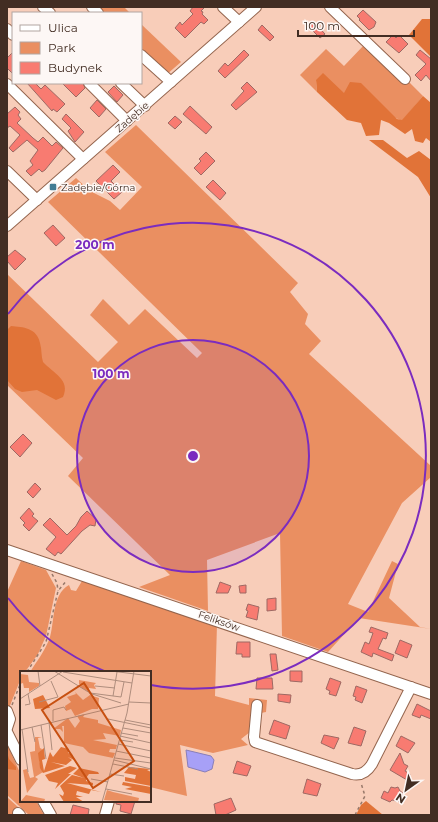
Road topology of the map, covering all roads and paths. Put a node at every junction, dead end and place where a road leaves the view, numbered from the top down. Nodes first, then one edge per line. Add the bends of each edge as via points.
1 (223, 7) edge
2 (256, 7) edge
3 (330, 7) edge
4 (239, 22) junction
5 (142, 56) edge
6 (405, 80) dead end
7 (171, 82) junction
8 (7, 84) edge
9 (90, 84) edge
10 (123, 84) edge
11 (145, 106) junction
12 (127, 121) junction
13 (84, 159) junction
14 (7, 171) edge
15 (37, 200) junction
16 (7, 226) edge
17 (7, 550) edge
18 (46, 562) junction
19 (70, 570) junction
20 (58, 591) junction
21 (28, 671) edge
22 (20, 684) edge
23 (411, 687) junction
24 (431, 694) edge
25 (257, 705) dead end
26 (8, 712) edge
27 (7, 728) edge
28 (7, 732) edge
29 (20, 758) edge
30 (360, 781) dead end
31 (44, 802) edge
32 (109, 802) edge
33 (51, 815) edge
34 (105, 815) edge
35 (355, 815) edge

1 - 4 street
2 - 4 street, Zadębie
3 - 6 street
4 - 7 street, Zadębie
5 - 7 street
7 - 11 street, Zadębie
8 - 13 street
9 - 12 street
10 - 11 street
11 - 12 street, Zadębie
12 - 13 street, Zadębie
13 - 15 street, Zadębie
14 - 15 street
15 - 16 street, Zadębie
17 - 18 street, Feliksów
18 - 19 street, Feliksów
18 - 20 path via 55,578
19 - 20 path
19 - 23 street, Feliksów
20 - 21 path via 46,642
22 - 26 path
23 - 24 street, Feliksów
23 - 25 street via 372,764 367,771 360,774 352,774 255,742
26 - 27 street
28 - 29 street
30 - 35 path via 365,796
31 - 33 street
32 - 34 street

